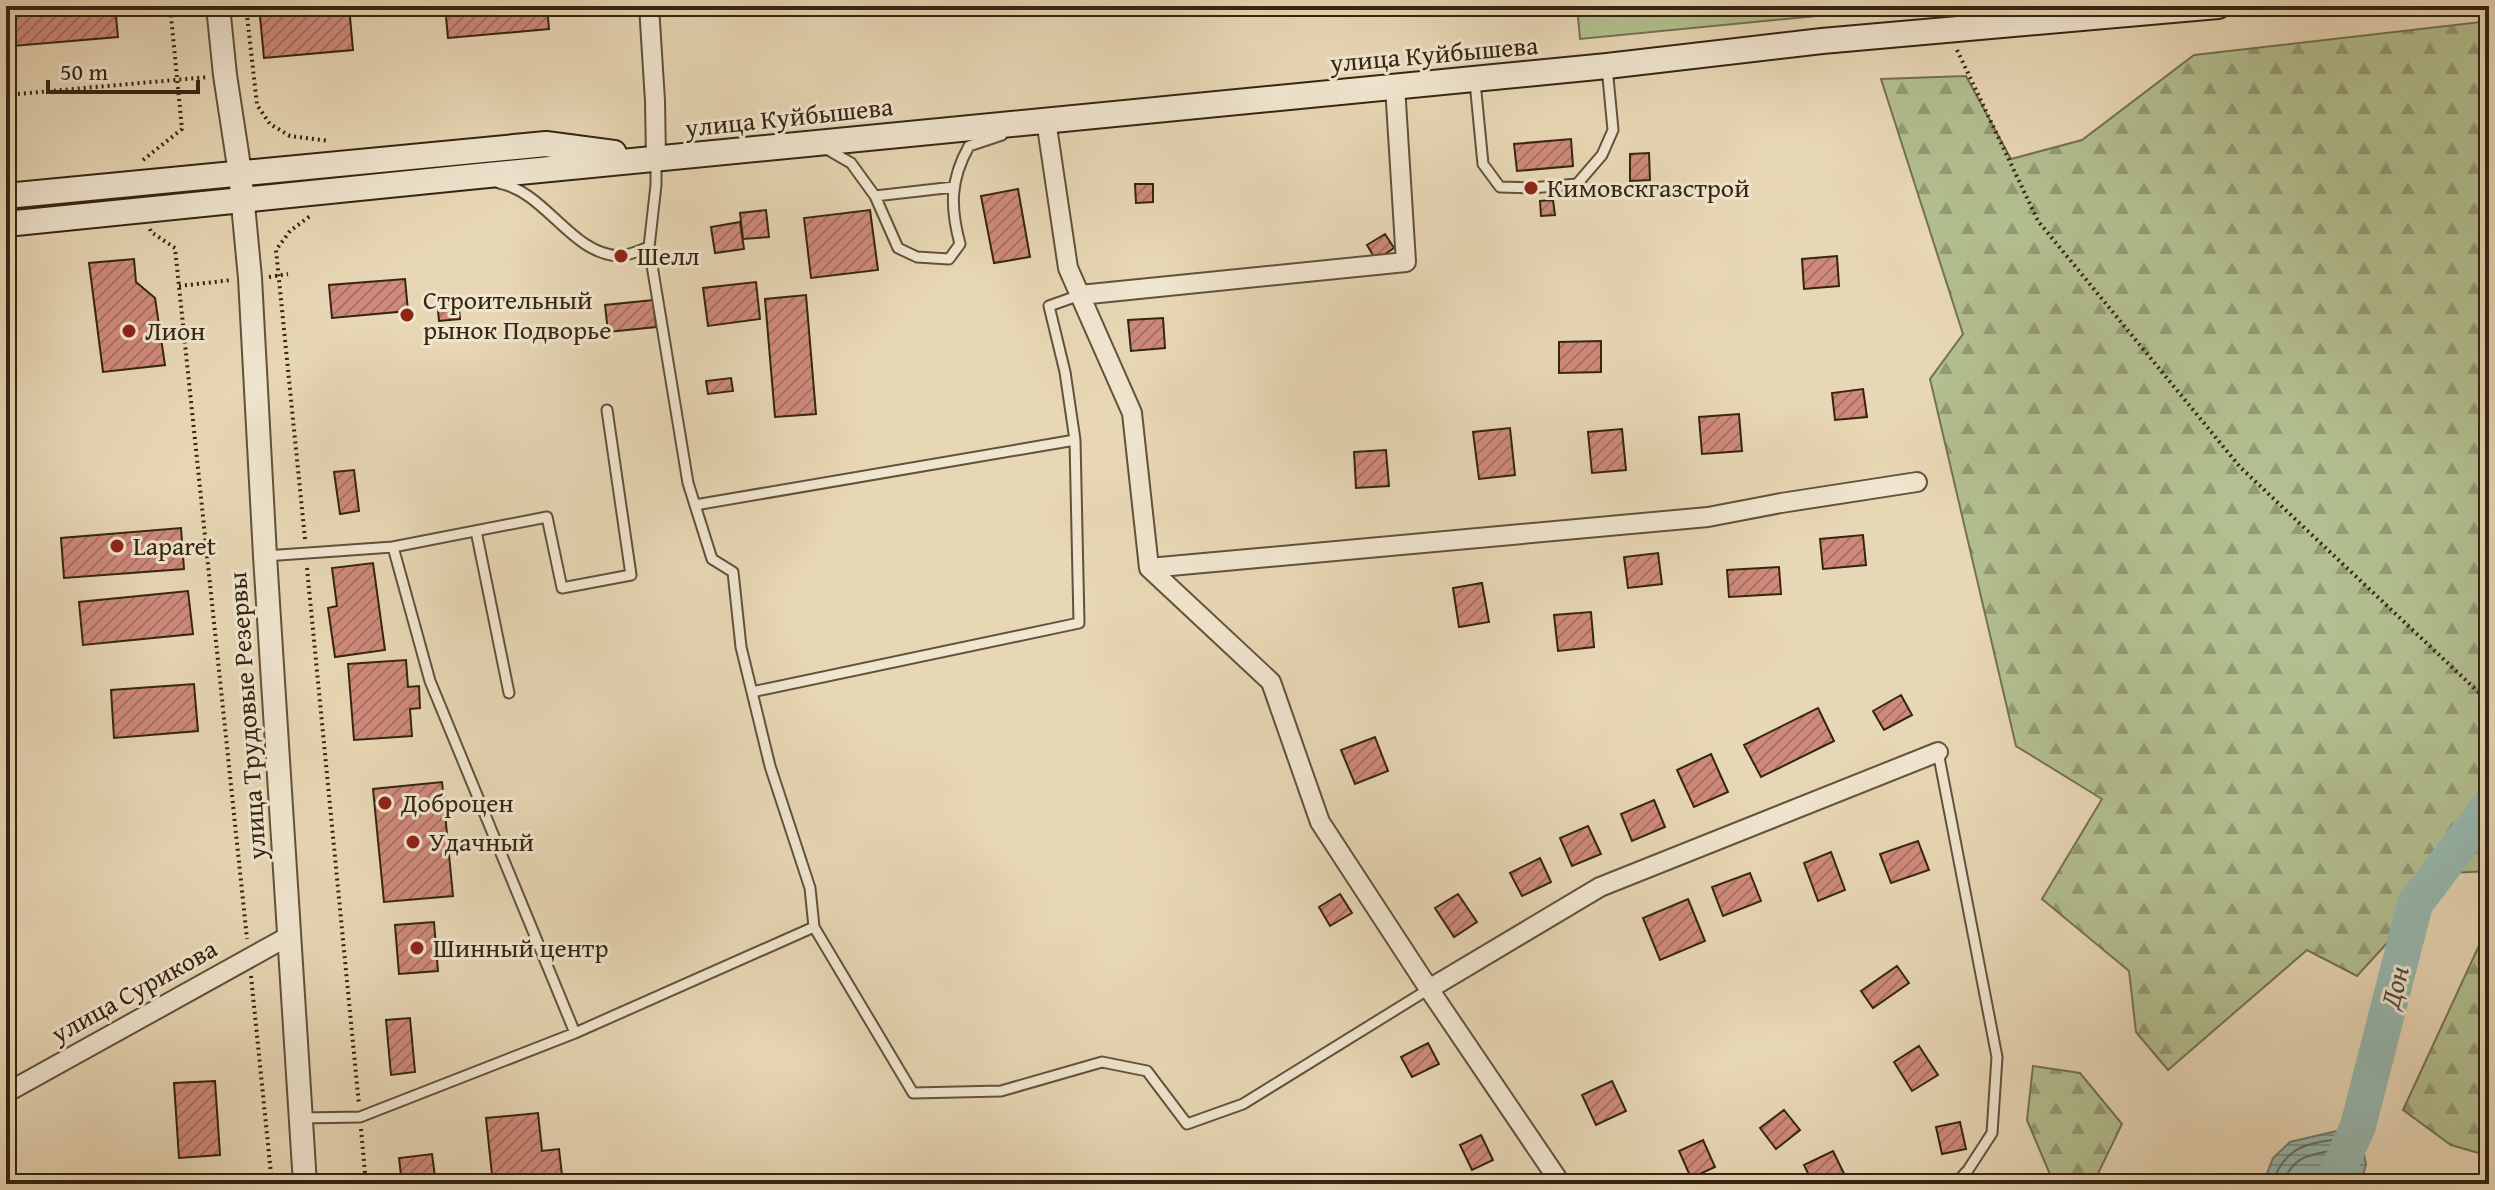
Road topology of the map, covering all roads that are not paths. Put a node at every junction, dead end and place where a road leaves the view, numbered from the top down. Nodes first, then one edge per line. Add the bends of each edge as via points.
1 (218, 6) edge
2 (649, 6) edge
3 (2218, 6) edge
4 (1607, 66) junction
5 (1475, 78) junction
6 (1395, 86) junction
7 (1046, 120) junction
8 (815, 143) junction
9 (656, 158) junction
10 (240, 173) junction
11 (468, 177) junction
12 (954, 187) junction
13 (6, 196) edge
14 (875, 196) junction
15 (242, 200) junction
16 (6, 224) edge
17 (649, 247) junction
18 (1080, 295) junction
19 (607, 410) dead end
20 (1075, 440) junction
21 (1917, 482) dead end
22 (695, 505) junction
23 (476, 531) junction
24 (393, 547) junction
25 (265, 556) junction
26 (1149, 568) junction
27 (752, 692) junction
28 (509, 693) dead end
29 (1938, 752) joint
30 (814, 927) junction
31 (289, 936) junction
32 (1429, 989) junction
33 (575, 1033) junction
34 (6, 1093) edge
35 (300, 1118) junction
36 (305, 1184) edge
37 (1561, 1184) edge
38 (1955, 1184) edge

1 - 10 street, улица Трудовые Резервы
2 - 9 street
3 - 4 main road, улица Куйбышева
4 - 5 main road, улица Куйбышева
4 - 5 lane via 1613,130 1602,155 1577,184 1500,187 1483,164
5 - 6 main road, улица Куйбышева
6 - 7 main road, улица Куйбышева
6 - 18 street via 1406,262
7 - 8 main road, улица Куйбышева
7 - 12 lane via 969,146
7 - 18 street via 1068,268
8 - 9 main road, улица Куйбышева
8 - 14 lane via 851,163
9 - 10 main road via 546,144
9 - 11 main road
9 - 17 lane
10 - 13 main road
10 - 15 street, улица Трудовые Резервы
11 - 15 main road
11 - 17 lane via 513,186 592,250 621,256
12 - 14 lane
12 - 14 lane via 960,244 949,259 917,257 898,248
15 - 16 main road
15 - 25 street, улица Трудовые Резервы
17 - 22 lane
18 - 20 lane via 1049,306
18 - 26 street via 1132,413
19 - 23 lane via 631,575 562,588 547,517
20 - 22 lane
20 - 27 lane via 1079,623
21 - 26 street via 1708,517
22 - 27 lane via 712,559 733,572
23 - 24 lane
23 - 28 lane
24 - 25 lane
24 - 33 lane via 430,681
25 - 31 street, улица Трудовые Резервы
26 - 32 street via 1271,682 1320,822
27 - 30 lane via 810,888
29 - 32 street via 1600,887
29 - 38 lane via 1997,1057 1992,1133
30 - 32 lane via 913,1093 1001,1091 1102,1062 1147,1071 1187,1124 1243,1104
30 - 33 lane
31 - 34 street, улица Сурикова
31 - 35 street, улица Трудовые Резервы
32 - 37 street
33 - 35 lane via 360,1117
35 - 36 street, улица Трудовые Резервы

